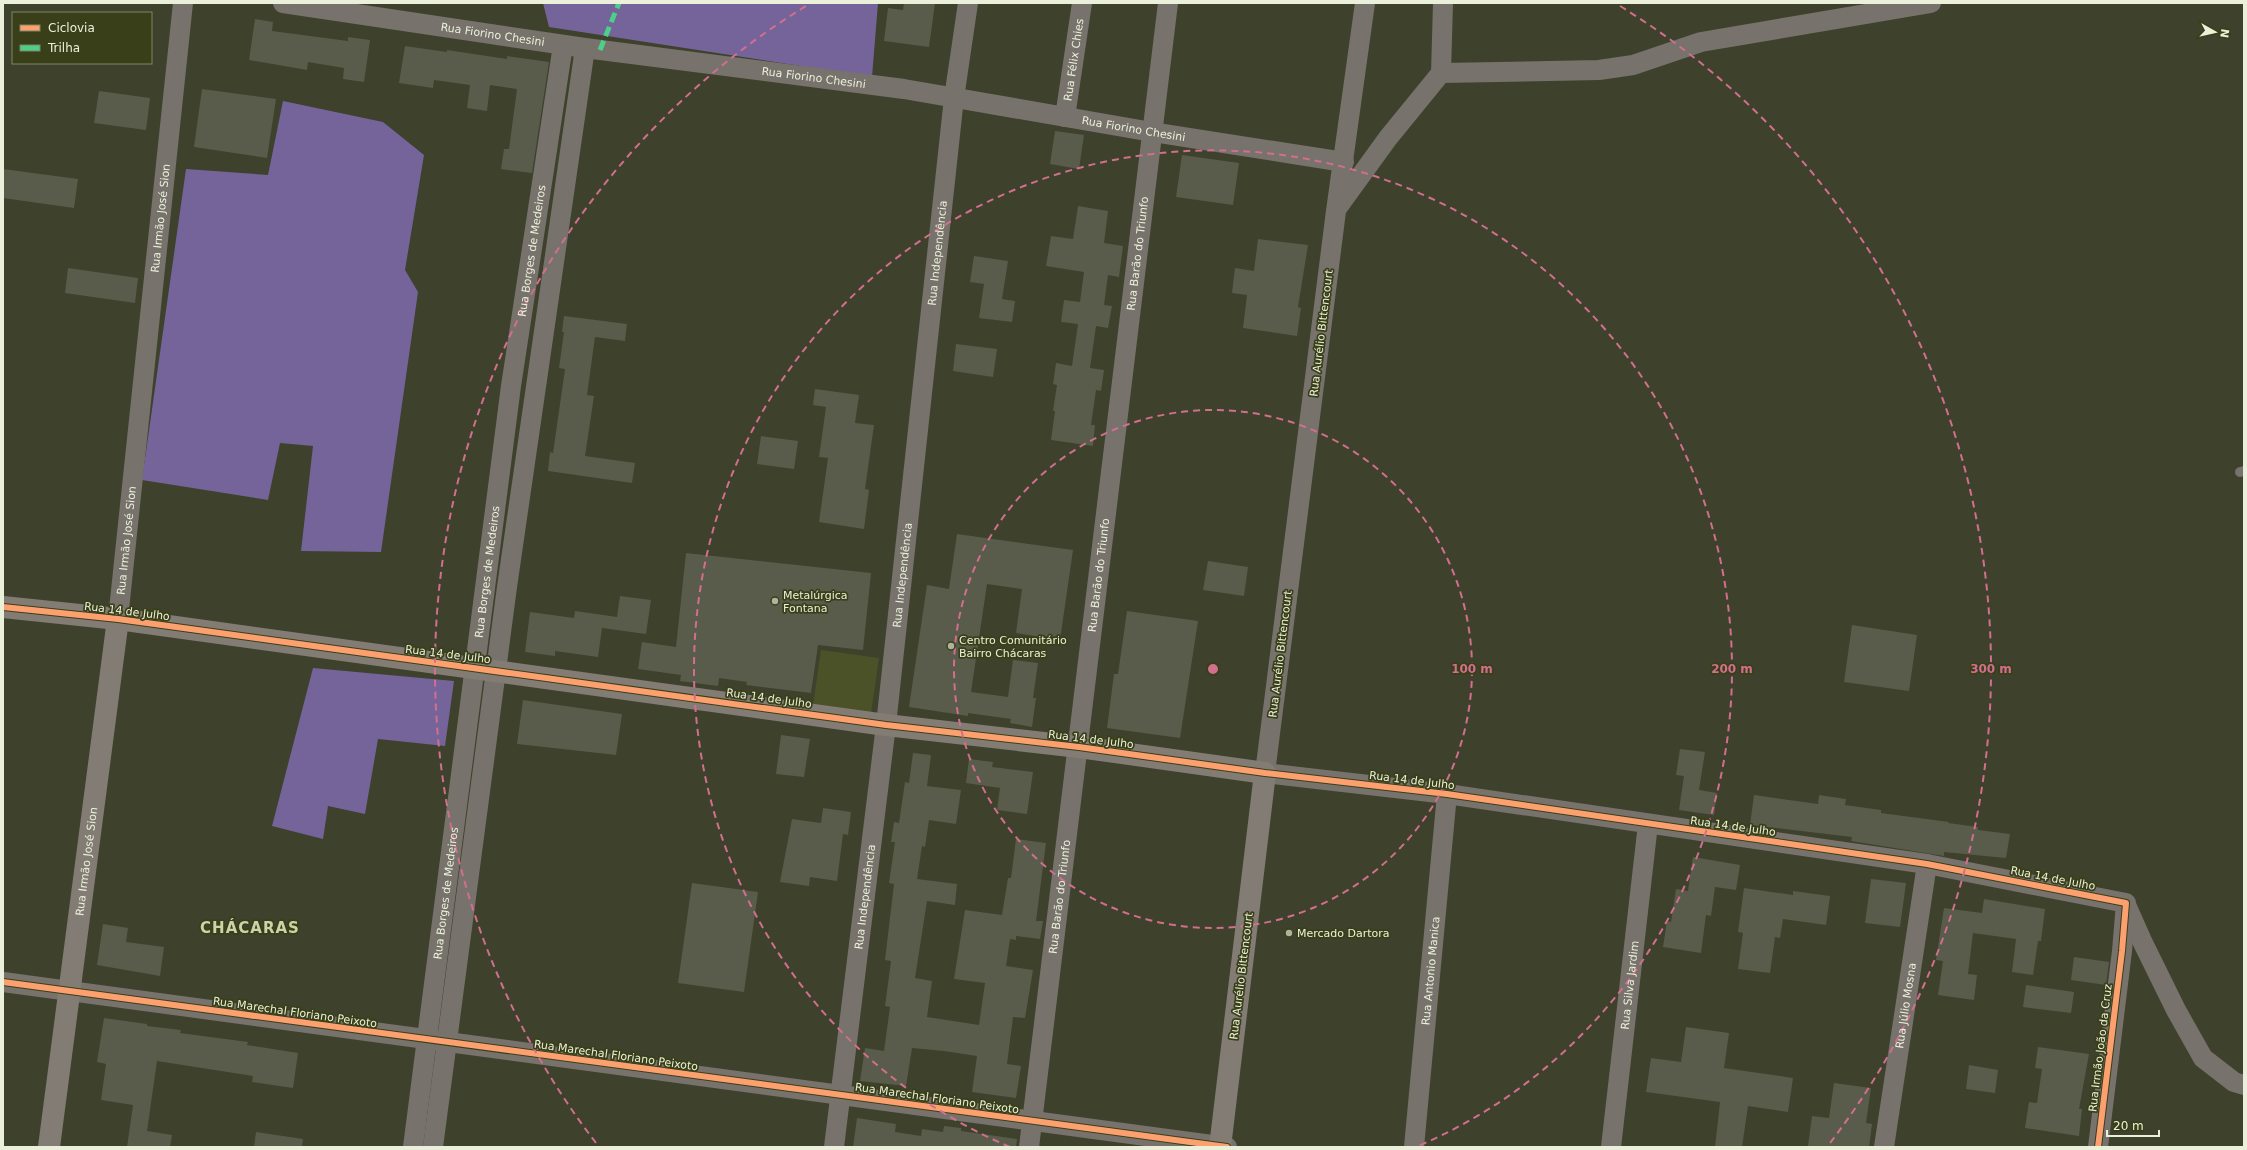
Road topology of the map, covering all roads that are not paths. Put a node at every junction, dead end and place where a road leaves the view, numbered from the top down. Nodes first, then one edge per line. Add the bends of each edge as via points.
1 (183, 3) edge
2 (283, 3) edge
3 (968, 3) edge
4 (1082, 3) edge
5 (1168, 3) edge
6 (1365, 3) edge
7 (1443, 3) edge
8 (1930, 3) edge
9 (563, 45) junction
10 (585, 48) junction
11 (1441, 73) junction
12 (954, 98) junction
13 (1065, 117) junction
14 (1152, 132) junction
15 (1344, 162) junction
16 (1336, 211) junction
17 (511, 386) junction
18 (536, 389) junction
19 (3, 607) edge
20 (118, 619) junction
21 (486, 669) junction
22 (886, 725) junction
23 (1079, 747) junction
24 (1265, 772) junction
25 (1447, 794) junction
26 (1648, 824) junction
27 (1927, 864) junction
28 (2126, 903) junction
29 (3, 982) edge
30 (69, 991) junction
31 (428, 1040) junction
32 (448, 1042) junction
33 (2244, 1085) edge
34 (840, 1096) junction
35 (1032, 1121) junction
36 (49, 1147) edge
37 (412, 1147) edge
38 (434, 1147) edge
39 (834, 1147) edge
40 (1029, 1147) edge
41 (1222, 1147) edge
42 (1414, 1147) edge
43 (1611, 1147) edge
44 (1884, 1147) edge
45 (2098, 1147) edge

1 - 20 street, Rua Irmão José Sion
2 - 9 street, Rua Fiorino Chesini
3 - 12 street, Rua Independência
4 - 13 street, Rua Félix Chies
5 - 14 street, Rua Barão do Triunfo
6 - 15 street, Rua Aurélio Bittencourt
7 - 11 street
8 - 11 street via 1701,42 1633,65 1598,70
9 - 10 street, Rua Fiorino Chesini
9 - 17 street, Rua Borges de Medeiros
10 - 12 street, Rua Fiorino Chesini via 904,89
10 - 18 street, Rua Borges de Medeiros
11 - 16 street via 1388,138
12 - 13 street, Rua Fiorino Chesini
12 - 22 street, Rua Independência
13 - 14 street, Rua Fiorino Chesini
14 - 15 street, Rua Fiorino Chesini
14 - 23 street, Rua Barão do Triunfo
15 - 16 street, Rua Aurélio Bittencourt
16 - 24 street, Rua Aurélio Bittencourt
17 - 18 street
17 - 21 street, Rua Borges de Medeiros
18 - 21 street, Rua Borges de Medeiros
19 - 20 street, Rua 14 de Julho
20 - 21 street, Rua 14 de Julho
20 - 30 street, Rua Irmão José Sion
21 - 22 street, Rua 14 de Julho
21 - 31 street, Rua Borges de Medeiros
21 - 32 street, Rua Borges de Medeiros
22 - 23 street, Rua 14 de Julho
22 - 34 street, Rua Independência
23 - 24 street, Rua 14 de Julho
23 - 35 street, Rua Barão do Triunfo
24 - 25 street, Rua 14 de Julho
24 - 41 street, Rua Aurélio Bittencourt
25 - 26 street, Rua 14 de Julho
25 - 42 street, Rua Antonio Manica
26 - 27 street, Rua 14 de Julho
26 - 43 street, Rua Silva Jardim
27 - 28 street, Rua 14 de Julho
27 - 44 street, Rua Júlio Mosna
28 - 33 street via 2143,944 2203,1058 2234,1082
28 - 45 street, Rua Irmão João da Cruz
29 - 30 street, Rua Marechal Floriano Peixoto
30 - 31 street, Rua Marechal Floriano Peixoto
30 - 36 street, Rua Irmão José Sion
31 - 32 street, Rua Marechal Floriano Peixoto
31 - 37 street, Rua Borges de Medeiros
32 - 34 street, Rua Marechal Floriano Peixoto
32 - 38 street, Rua Borges de Medeiros
34 - 35 street, Rua Marechal Floriano Peixoto
34 - 39 street, Rua Independência
35 - 40 street, Rua Barão do Triunfo
35 - 41 street, Rua Marechal Floriano Peixoto

